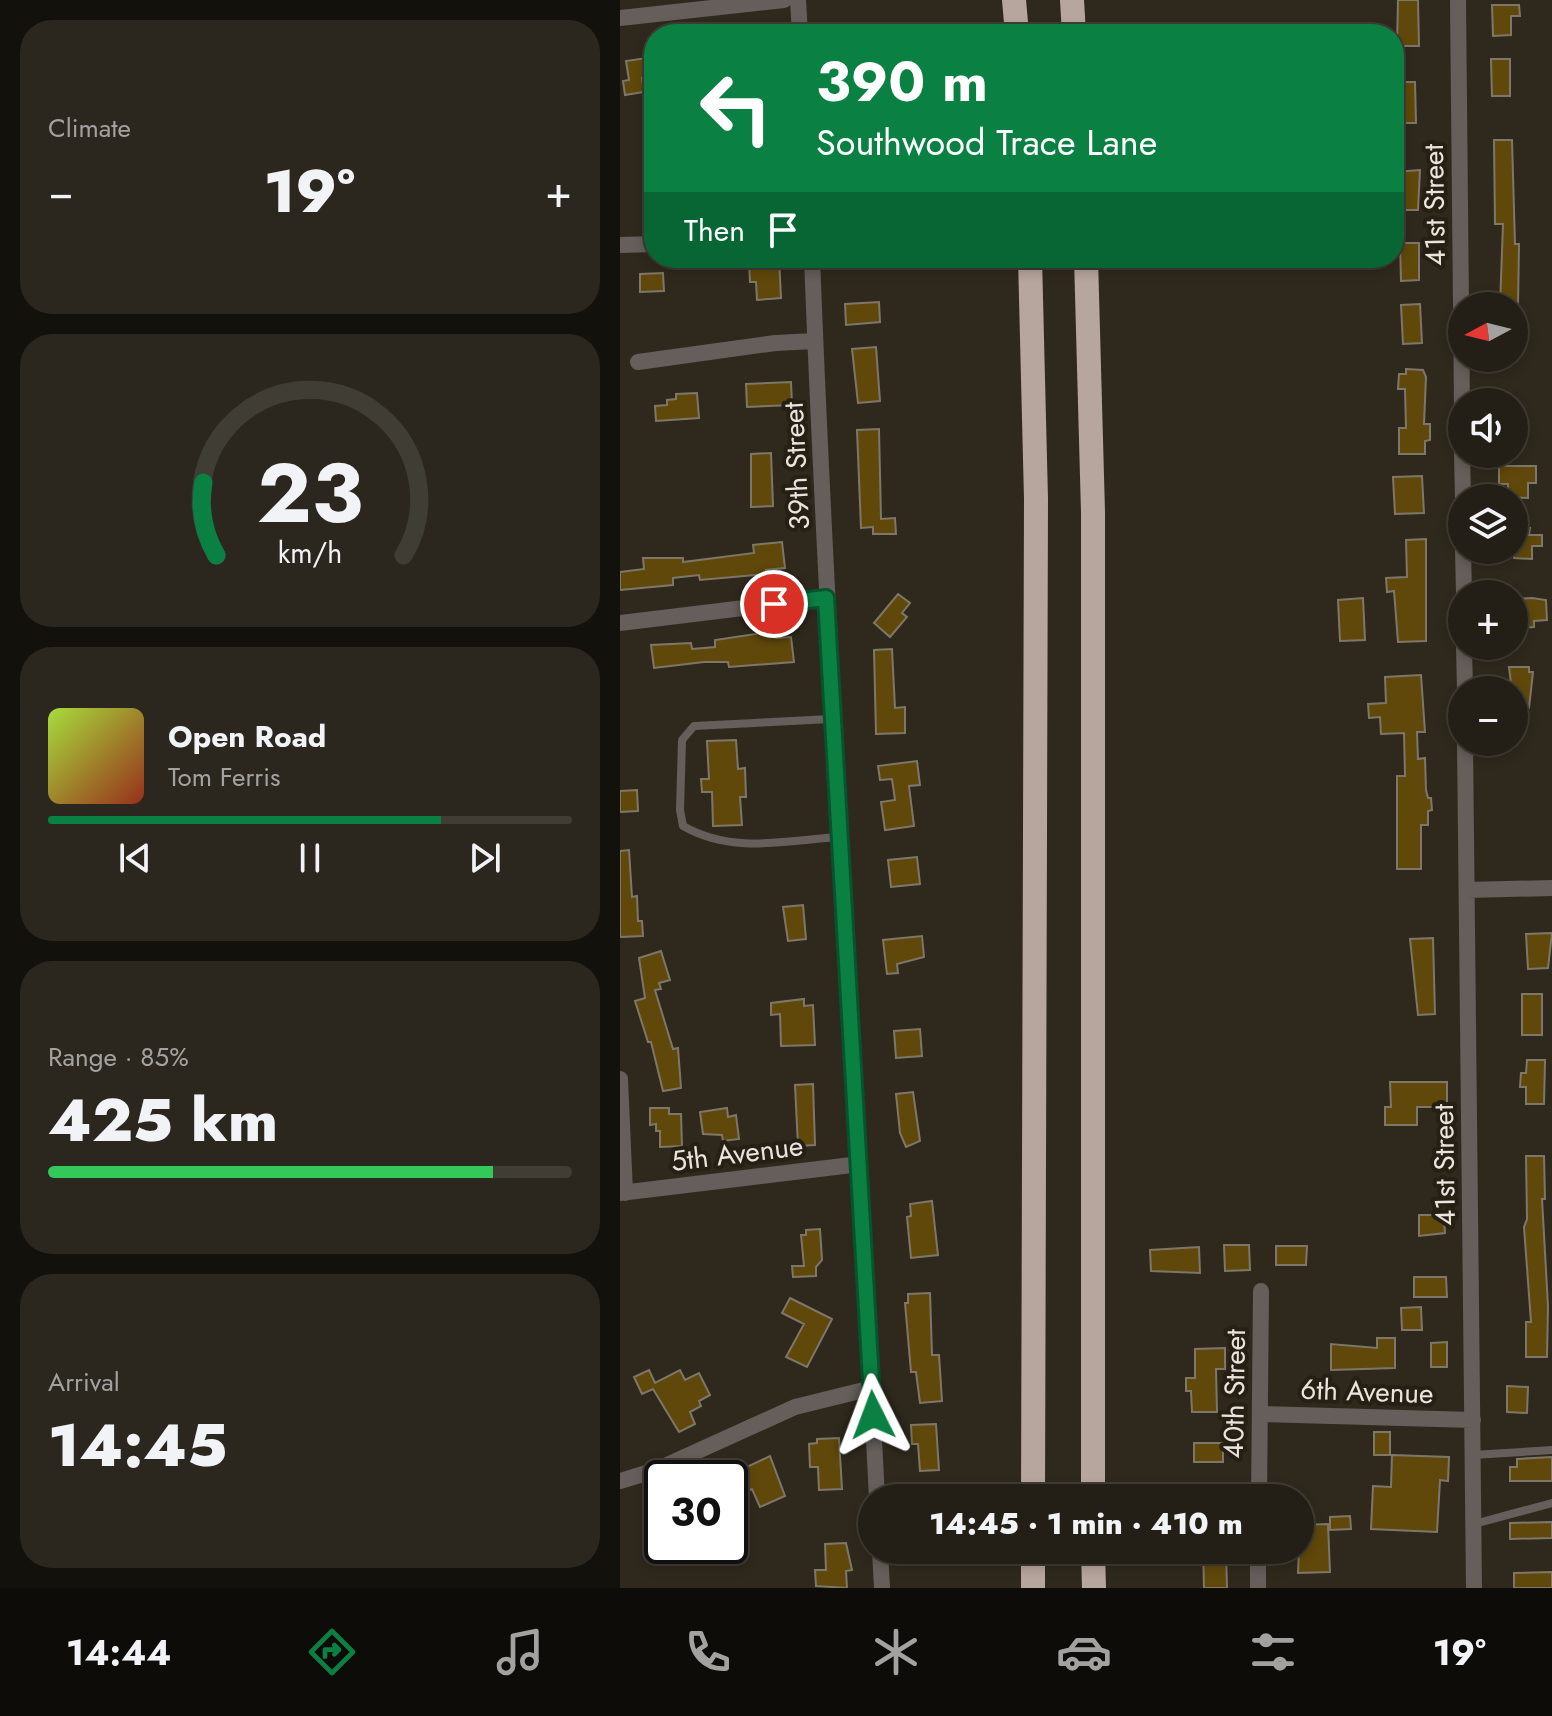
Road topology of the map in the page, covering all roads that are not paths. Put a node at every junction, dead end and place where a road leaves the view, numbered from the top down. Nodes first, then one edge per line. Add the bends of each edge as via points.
1 (784, 0) edge
2 (798, 0) edge
3 (1014, 0) edge
4 (1072, 0) edge
5 (1458, 0) edge
6 (620, 18) edge
7 (799, 24) edge
8 (1016, 24) edge
9 (1073, 24) edge
10 (644, 244) edge
11 (620, 245) edge
12 (812, 268) edge
13 (1030, 268) edge
14 (1086, 268) edge
15 (815, 341) junction
16 (638, 362) dead end
17 (1462, 388) edge
18 (826, 598) junction
19 (620, 623) edge
20 (831, 719) junction
21 (1465, 756) edge
22 (838, 837) junction
23 (1552, 888) edge
24 (1467, 890) junction
25 (620, 1079) edge
26 (860, 1164) junction
27 (623, 1193) edge
28 (1261, 1291) dead end
29 (872, 1388) junction
30 (1260, 1414) junction
31 (1473, 1420) junction
32 (1552, 1450) edge
33 (1473, 1455) junction
34 (620, 1481) edge
35 (876, 1484) edge
36 (1033, 1484) edge
37 (1093, 1484) edge
38 (1259, 1484) edge
39 (1552, 1503) edge
40 (1473, 1524) junction
41 (881, 1564) edge
42 (1033, 1564) edge
43 (1093, 1564) edge
44 (1258, 1564) edge
45 (882, 1588) edge
46 (1033, 1588) edge
47 (1094, 1588) edge
48 (1258, 1588) edge
49 (1474, 1588) edge

1 - 6 street
2 - 7 street
3 - 8 highway
4 - 9 highway
5 - 17 street, 41st Street
10 - 11 street
12 - 15 street, 39th Street
13 - 36 highway via 1036,499
14 - 37 highway via 1093,512
15 - 16 street
15 - 18 street, 39th Street
18 - 19 street
18 - 20 street, 39th Street
20 - 22 street, 39th Street
20 - 22 lane via 694,726 682,740 680,810 683,826 712,841 744,844
21 - 24 street, 41st Street
22 - 26 street, 39th Street
23 - 24 street
24 - 31 street, 41st Street
25 - 27 street
26 - 27 street, 5th Avenue
26 - 29 street, 39th Street
28 - 30 street, 40th Street
29 - 34 street via 795,1407
29 - 35 street, 39th Street
30 - 31 street, 6th Avenue
30 - 38 street, 40th Street
31 - 33 street, 41st Street
32 - 33 lane
33 - 40 street, 41st Street
39 - 40 lane
40 - 49 street, 41st Street
41 - 45 street
42 - 46 highway
43 - 47 highway
44 - 48 street

